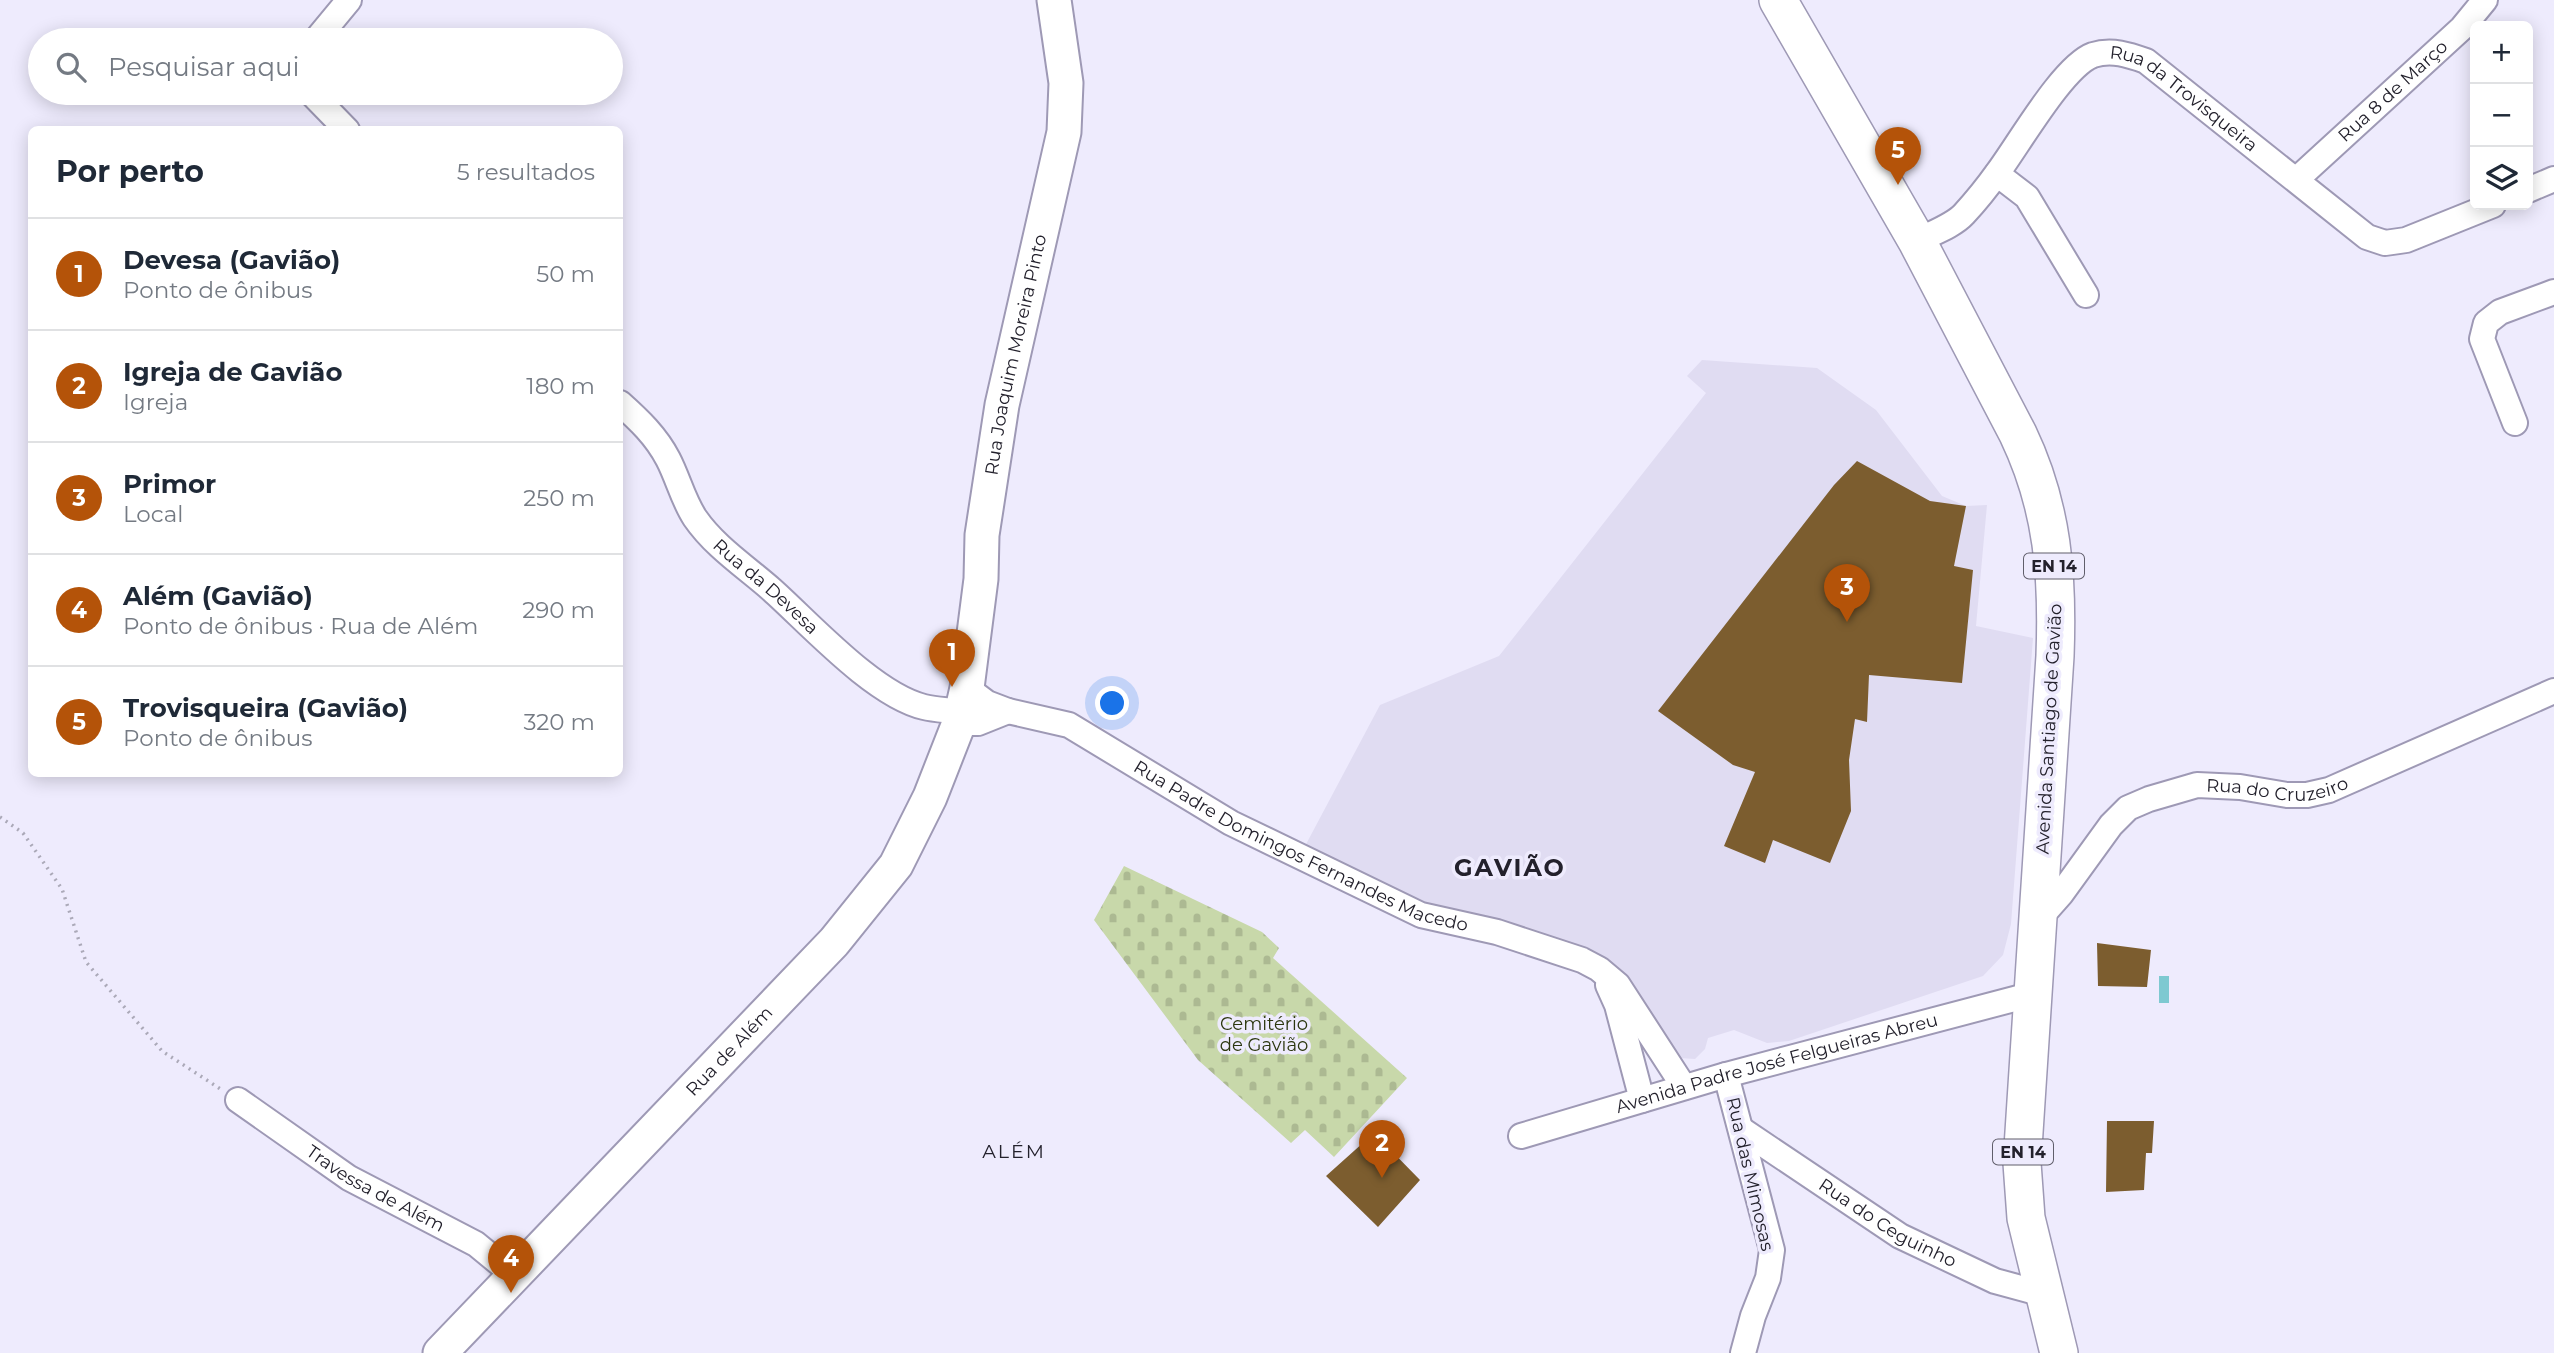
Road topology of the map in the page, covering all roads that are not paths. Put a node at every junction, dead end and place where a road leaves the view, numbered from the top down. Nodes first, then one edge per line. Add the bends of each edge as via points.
1 (349, 0) edge
2 (1778, 0) edge
3 (2485, 0) edge
4 (1057, 16) edge
5 (326, 28) edge
6 (323, 105) edge
7 (343, 126) edge
8 (1997, 174) junction
9 (2297, 179) junction
10 (2554, 179) edge
11 (2533, 188) edge
12 (2481, 210) edge
13 (1917, 242) junction
14 (2554, 292) edge
15 (2086, 295) dead end
16 (623, 406) edge
17 (2515, 424) dead end
18 (2554, 691) edge
19 (962, 708) junction
20 (1008, 711) junction
21 (2038, 920) junction
22 (1599, 969) junction
23 (2033, 994) junction
24 (1726, 1075) junction
25 (1684, 1087) junction
26 (238, 1100) road end
27 (1642, 1100) junction
28 (1742, 1130) junction
29 (1521, 1136) dead end
30 (514, 1276) junction
31 (2043, 1294) junction
32 (440, 1353) edge
33 (1743, 1353) edge
34 (2059, 1353) edge

1 - 5 street
2 - 13 main road, Avenida Santiago de Gavião / EN 14
3 - 9 street, Rua 8 de Março via 2462,28
4 - 19 street, Rua Joaquim Moreira Pinto via 1066,83 1064,132 1002,405
6 - 7 street
8 - 9 street, Rua da Trovisqueira via 2075,68 2092,55 2113,52 2146,61
8 - 13 street, Rua da Trovisqueira via 1962,217
8 - 15 street via 2027,197
9 - 12 street, Rua da Trovisqueira via 2367,237 2385,243 2406,240
10 - 11 street
13 - 21 main road, Avenida Santiago de Gavião / EN 14 via 2031,461 2051,535 2057,598
14 - 17 street via 2500,312 2486,323 2482,339
16 - 19 street, Rua da Devesa via 656,439 707,533 822,638 887,689 922,707
18 - 21 street, Rua do Cruzeiro via 2329,790 2287,795 2197,785 2128,808
19 - 20 street, Rua Padre Domingos Fernandes Macedo via 987,703
19 - 20 street via 978,723
19 - 30 street, Rua de Além via 930,797 896,865 879,888 834,942
20 - 22 street, Rua Padre Domingos Fernandes Macedo via 1069,725 1231,823 1421,915 1497,932
21 - 23 main road, Avenida Santiago de Gavião / EN 14
22 - 25 street, Rua Padre Domingos Fernandes Macedo via 1630,1000
22 - 27 street via 1617,1006
23 - 24 street, Avenida Padre José Felgueiras Abreu
23 - 31 main road, Avenida Santiago de Gavião / EN 14 via 2022,1163 2026,1218
24 - 25 street, Avenida Padre José Felgueiras Abreu
24 - 28 street, Rua das Mimosas
25 - 27 street, Avenida Padre José Felgueiras Abreu
26 - 30 street, Travessa de Além via 349,1178 476,1244
27 - 29 street, Avenida Padre José Felgueiras Abreu
28 - 31 street, Rua do Ceguinho via 1899,1236 1995,1281
28 - 33 street, Rua das Mimosas via 1772,1250 1768,1278
30 - 32 street, Rua de Além
31 - 34 main road, Avenida Santiago de Gavião / EN 14

